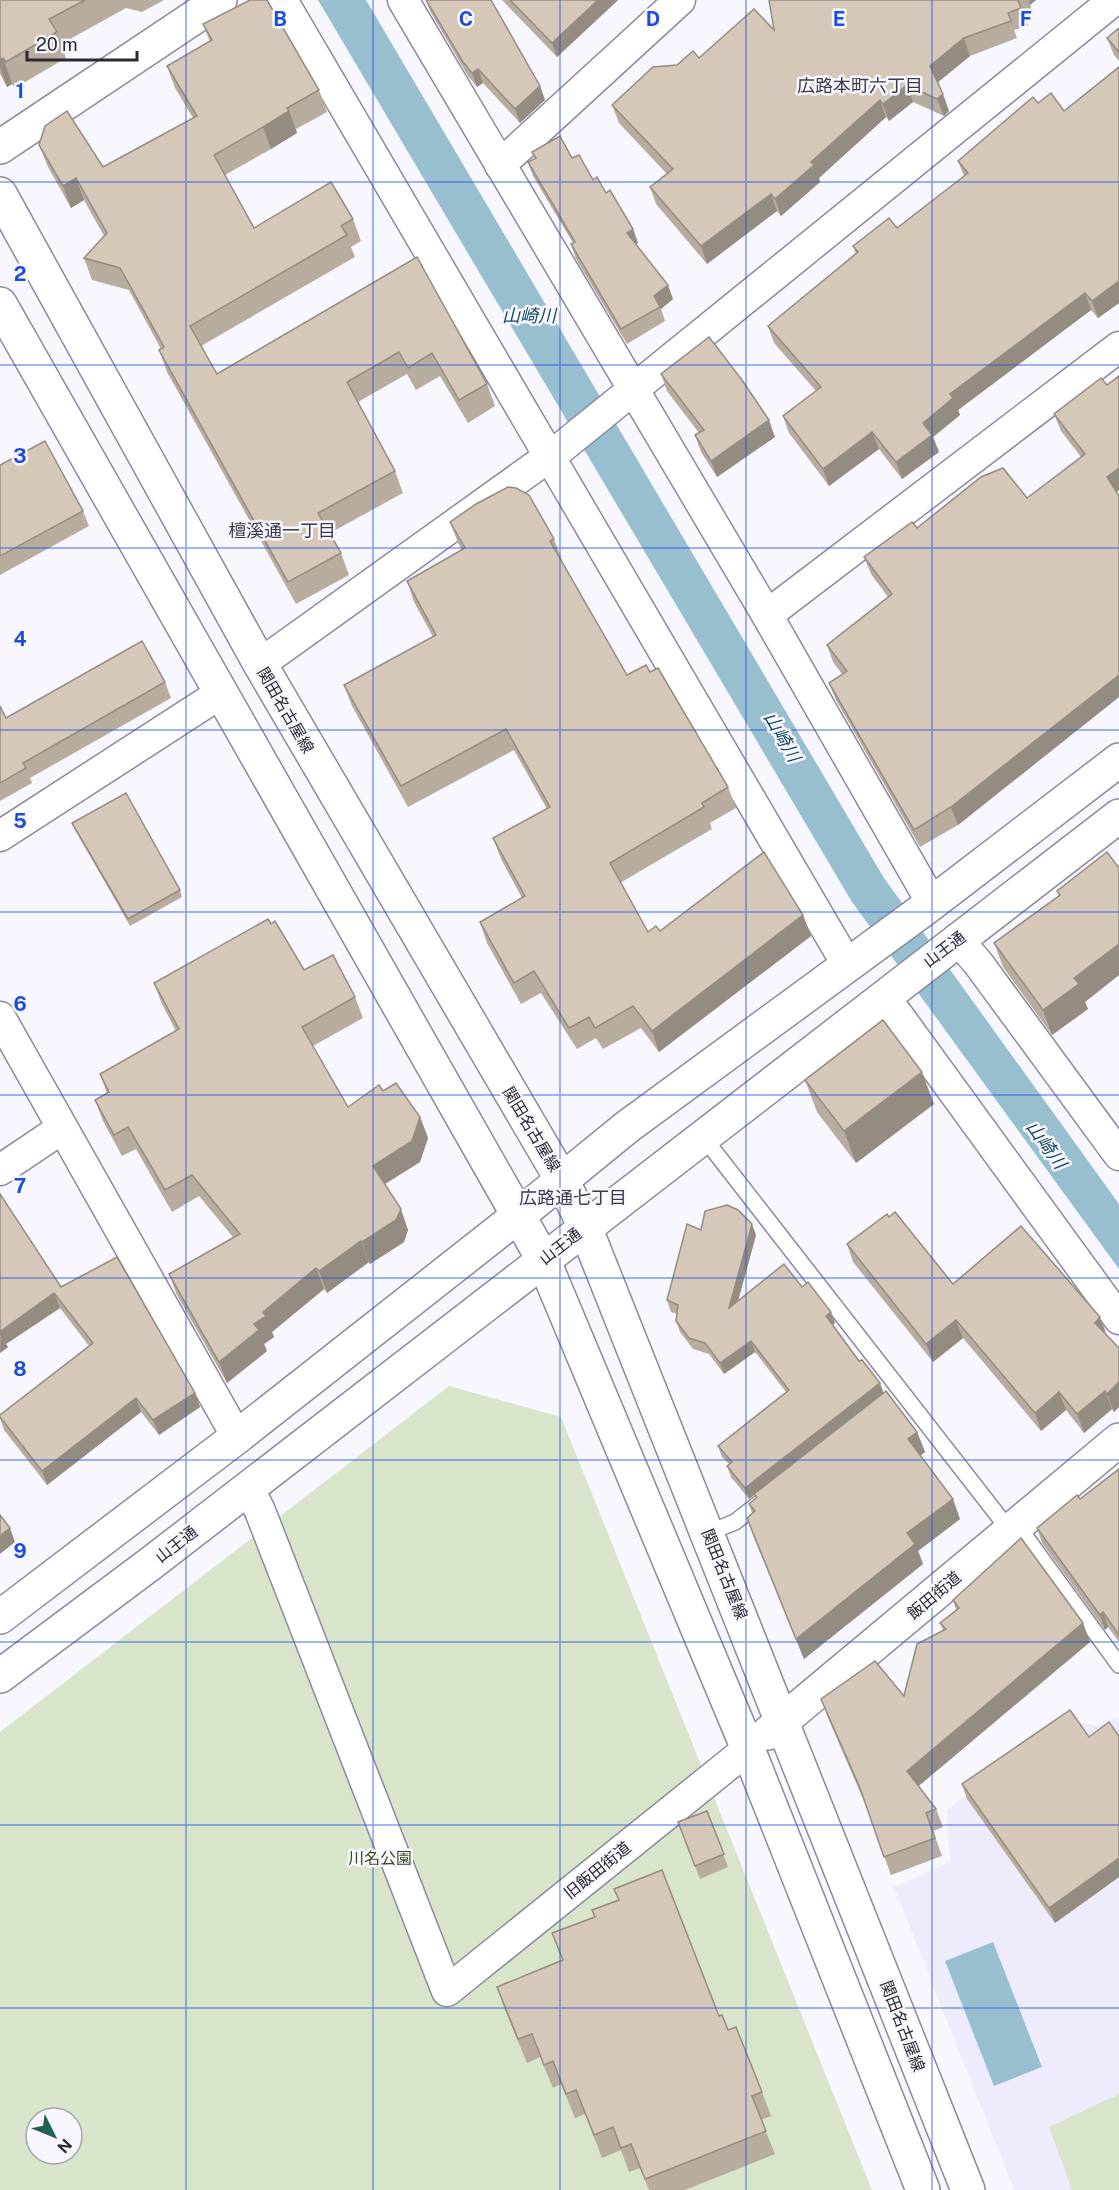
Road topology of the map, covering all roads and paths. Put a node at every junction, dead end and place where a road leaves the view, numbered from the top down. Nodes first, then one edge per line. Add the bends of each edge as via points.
1 (220, 0) edge
2 (282, 0) edge
3 (403, 0) edge
4 (680, 0) edge
5 (1114, 0) edge
6 (0, 147) edge
7 (500, 165) junction
8 (0, 194) edge
9 (0, 304) edge
10 (1119, 347) edge
11 (632, 389) junction
12 (555, 452) junction
13 (766, 615) junction
14 (260, 664) junction
15 (221, 693) junction
16 (1119, 760) edge
17 (1119, 816) edge
18 (0, 836) edge
19 (929, 905) junction
20 (955, 941) junction
21 (854, 961) junction
22 (885, 994) junction
23 (0, 1017) edge
24 (61, 1129) junction
25 (704, 1138) junction
26 (1115, 1141) edge
27 (0, 1170) edge
28 (562, 1180) junction
29 (518, 1216) junction
30 (585, 1227) junction
31 (543, 1259) junction
32 (1119, 1319) edge
33 (237, 1437) junction
34 (1119, 1440) edge
35 (781, 1486) edge
36 (248, 1487) junction
37 (1014, 1528) junction
38 (708, 1533) junction
39 (0, 1617) edge
40 (1119, 1665) edge
41 (0, 1676) edge
42 (784, 1721) junction
43 (748, 1749) junction
44 (923, 2190) edge
45 (968, 2190) edge

1 - 6 main road
2 - 12 street
3 - 7 street
4 - 7 street
5 - 11 street
7 - 11 street
8 - 14 main road, 関田名古屋線
9 - 15 main road
10 - 13 street
11 - 12 street
11 - 13 street
12 - 14 street
12 - 21 street
13 - 19 street
14 - 28 main road, 関田名古屋線
15 - 18 street
15 - 29 main road
16 - 19 main road
17 - 20 main road, 山王通
19 - 21 main road
20 - 22 main road, 山王通
20 - 26 street via 978,963
21 - 28 main road via 627,1127
22 - 25 main road, 山王通
22 - 32 street
23 - 24 street
24 - 27 street
24 - 33 street
25 - 30 main road, 山王通
25 - 37 lane via 897,1395
28 - 29 main road
28 - 30 main road, 関田名古屋線
29 - 31 main road
29 - 33 main road
30 - 31 main road, 山王通
30 - 38 main road, 関田名古屋線
31 - 36 main road, 山王通
31 - 43 main road
33 - 39 main road
34 - 37 main road, 飯田街道
35 - 38 lane via 735,1522
36 - 41 main road, 山王通
36 - 43 street, 旧飯田街道 via 447,1991
37 - 40 lane
37 - 42 main road, 飯田街道
38 - 42 main road, 関田名古屋線
42 - 43 main road, 飯田街道
42 - 45 main road, 関田名古屋線
43 - 44 main road

